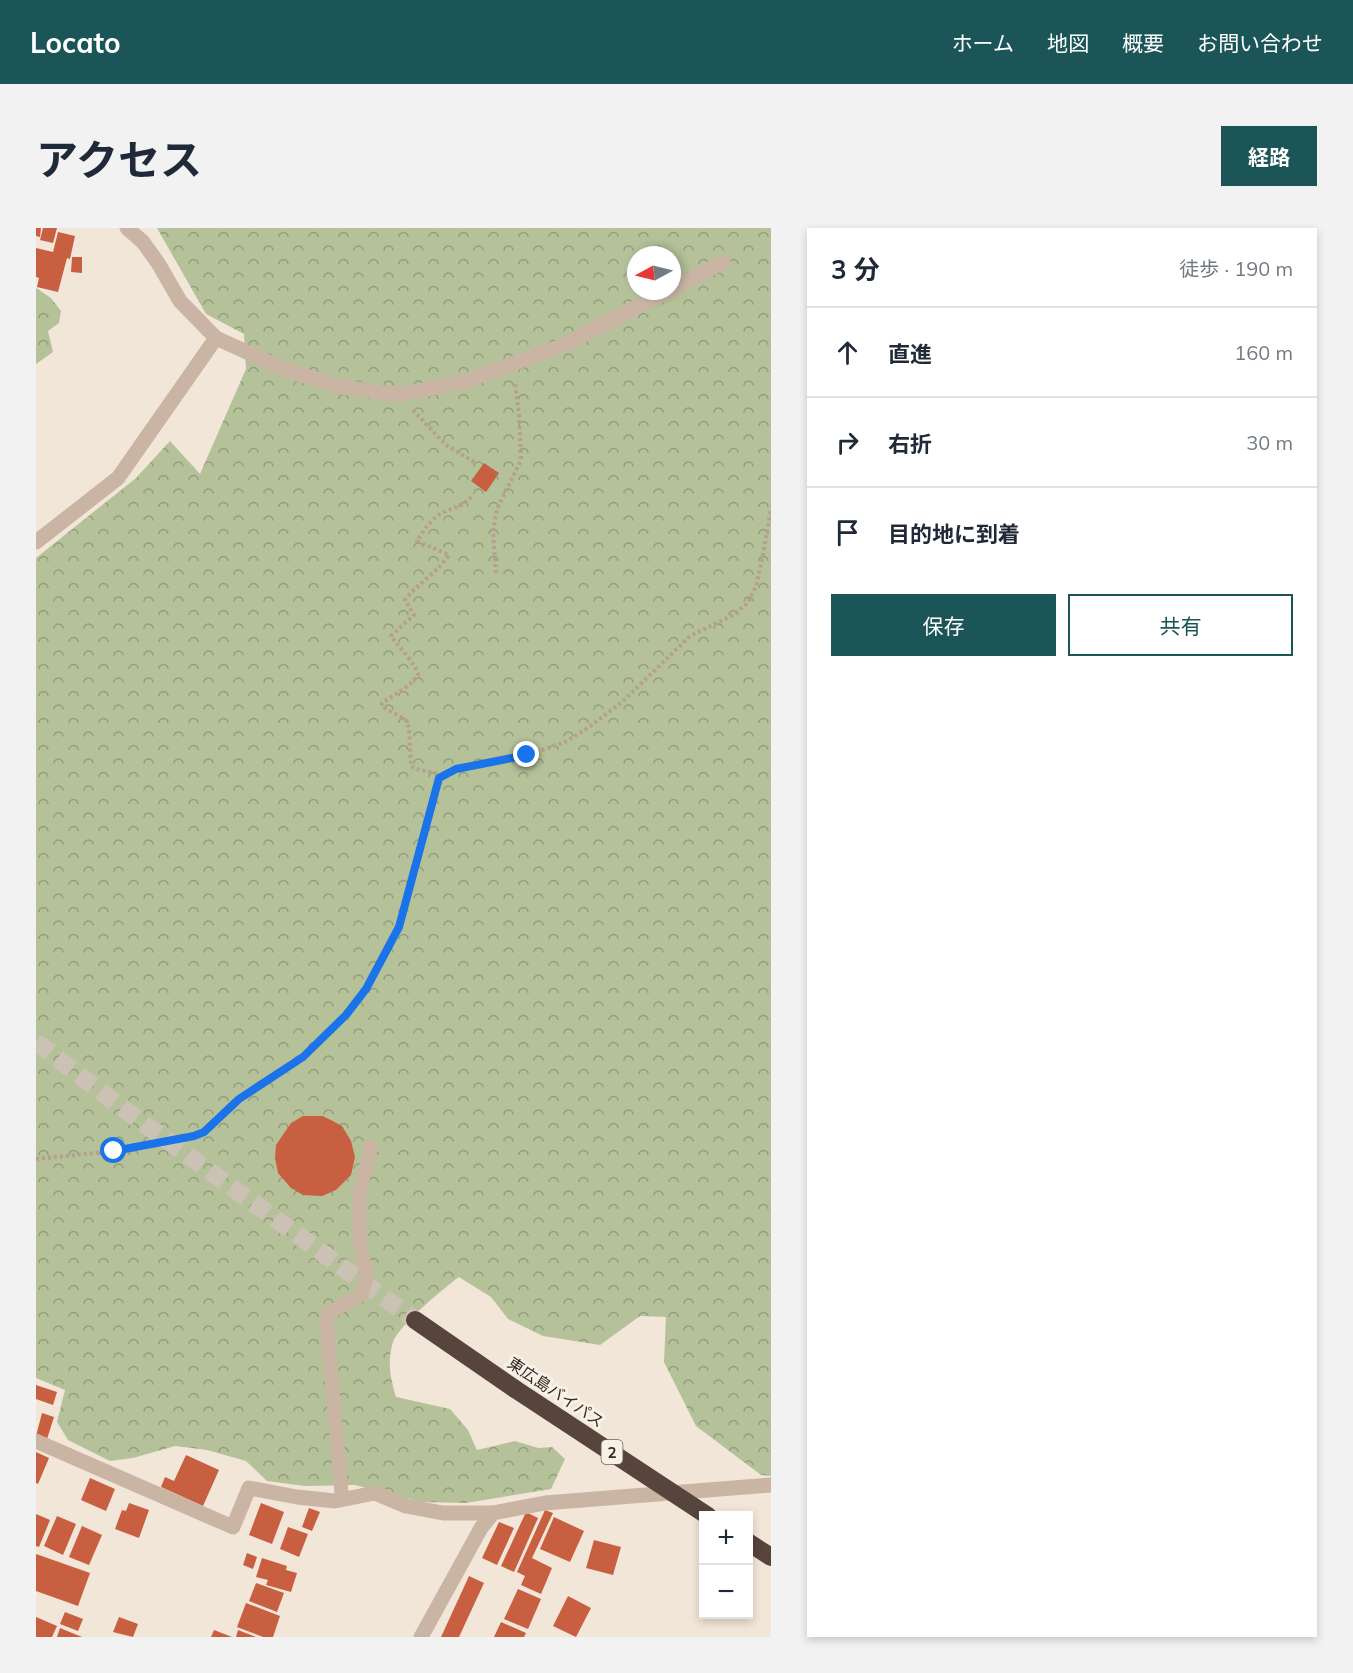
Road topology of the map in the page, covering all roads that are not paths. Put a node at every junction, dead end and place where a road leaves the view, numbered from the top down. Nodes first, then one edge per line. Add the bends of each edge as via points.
1 (128, 228) edge
2 (723, 262) dead end
3 (681, 284) edge
4 (651, 300) edge
5 (216, 338) junction
6 (36, 542) edge
7 (371, 1147) dead end
8 (415, 1320) tunnel mouth
9 (36, 1441) edge
10 (771, 1485) edge
11 (342, 1499) junction
12 (702, 1511) edge
13 (493, 1513) junction
14 (753, 1545) edge
15 (771, 1557) edge
16 (424, 1636) edge

1 - 5 street via 153,256 180,301
2 - 3 street
4 - 5 street via 564,345 469,380 405,394 331,384 288,371
5 - 6 street via 118,478
7 - 11 lane via 359,1194 360,1245 367,1277 362,1294 326,1315
8 - 12 highway, 東広島バイパス / 2, bridge
9 - 11 street via 233,1527 249,1488 297,1497
10 - 13 street via 545,1503
11 - 13 street via 375,1492 406,1506 443,1513
13 - 16 street via 481,1528
14 - 15 highway

